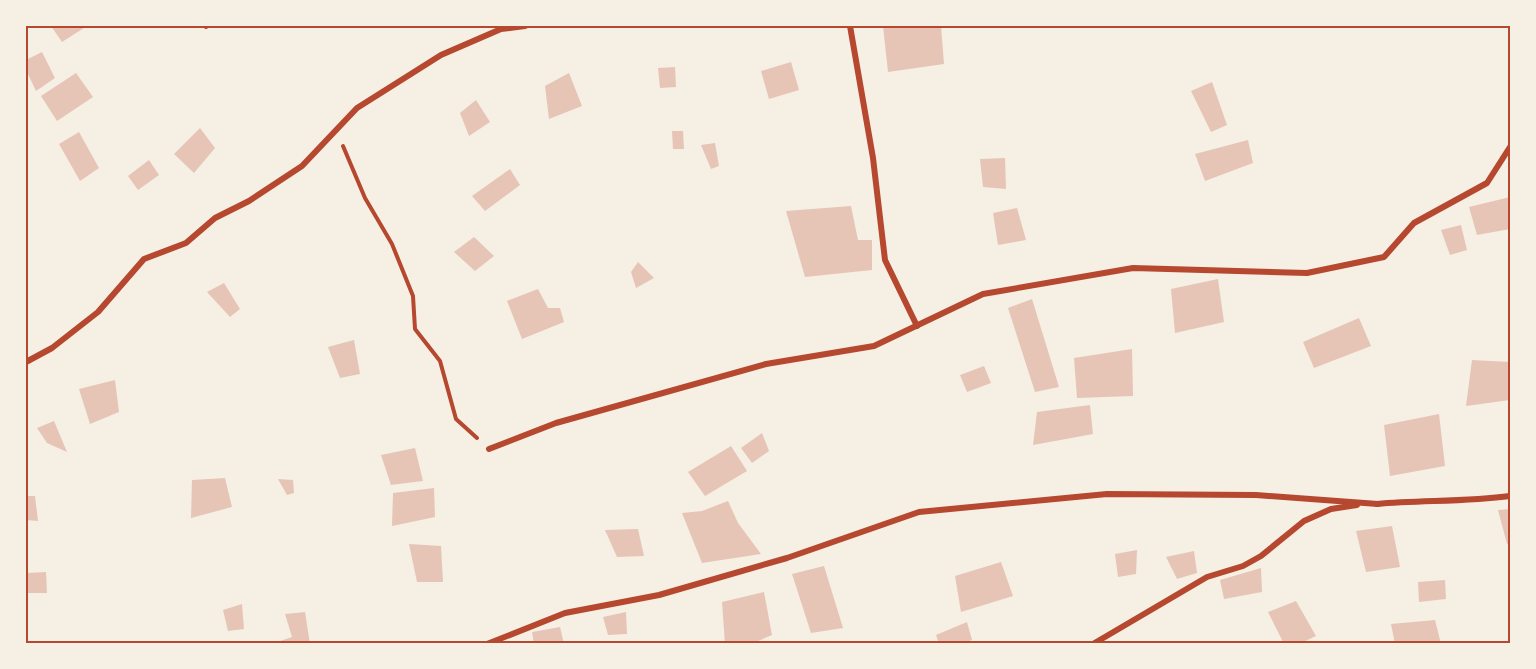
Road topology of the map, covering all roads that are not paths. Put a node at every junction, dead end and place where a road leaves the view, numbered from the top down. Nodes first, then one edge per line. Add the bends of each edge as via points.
1 (525, 26) edge
2 (850, 26) edge
3 (1510, 147) edge
4 (917, 326) junction
5 (26, 362) edge
6 (489, 448) road end
7 (1510, 496) edge
8 (1378, 504) junction
9 (487, 644) edge
10 (1093, 644) edge

1 - 5 street via 501,29 441,55 357,108 302,166 215,218 186,243 144,259 98,312 52,348
2 - 4 street via 873,158 885,260
3 - 4 street via 1487,183 1414,223 1384,257 1307,273 1133,268 983,294
4 - 6 street via 874,346 766,364 556,423
7 - 8 street via 1478,501
8 - 9 street via 1256,495 1107,494 919,512 787,558 669,592 565,613
8 - 10 street via 1331,509 1304,521 1244,566 1207,577

